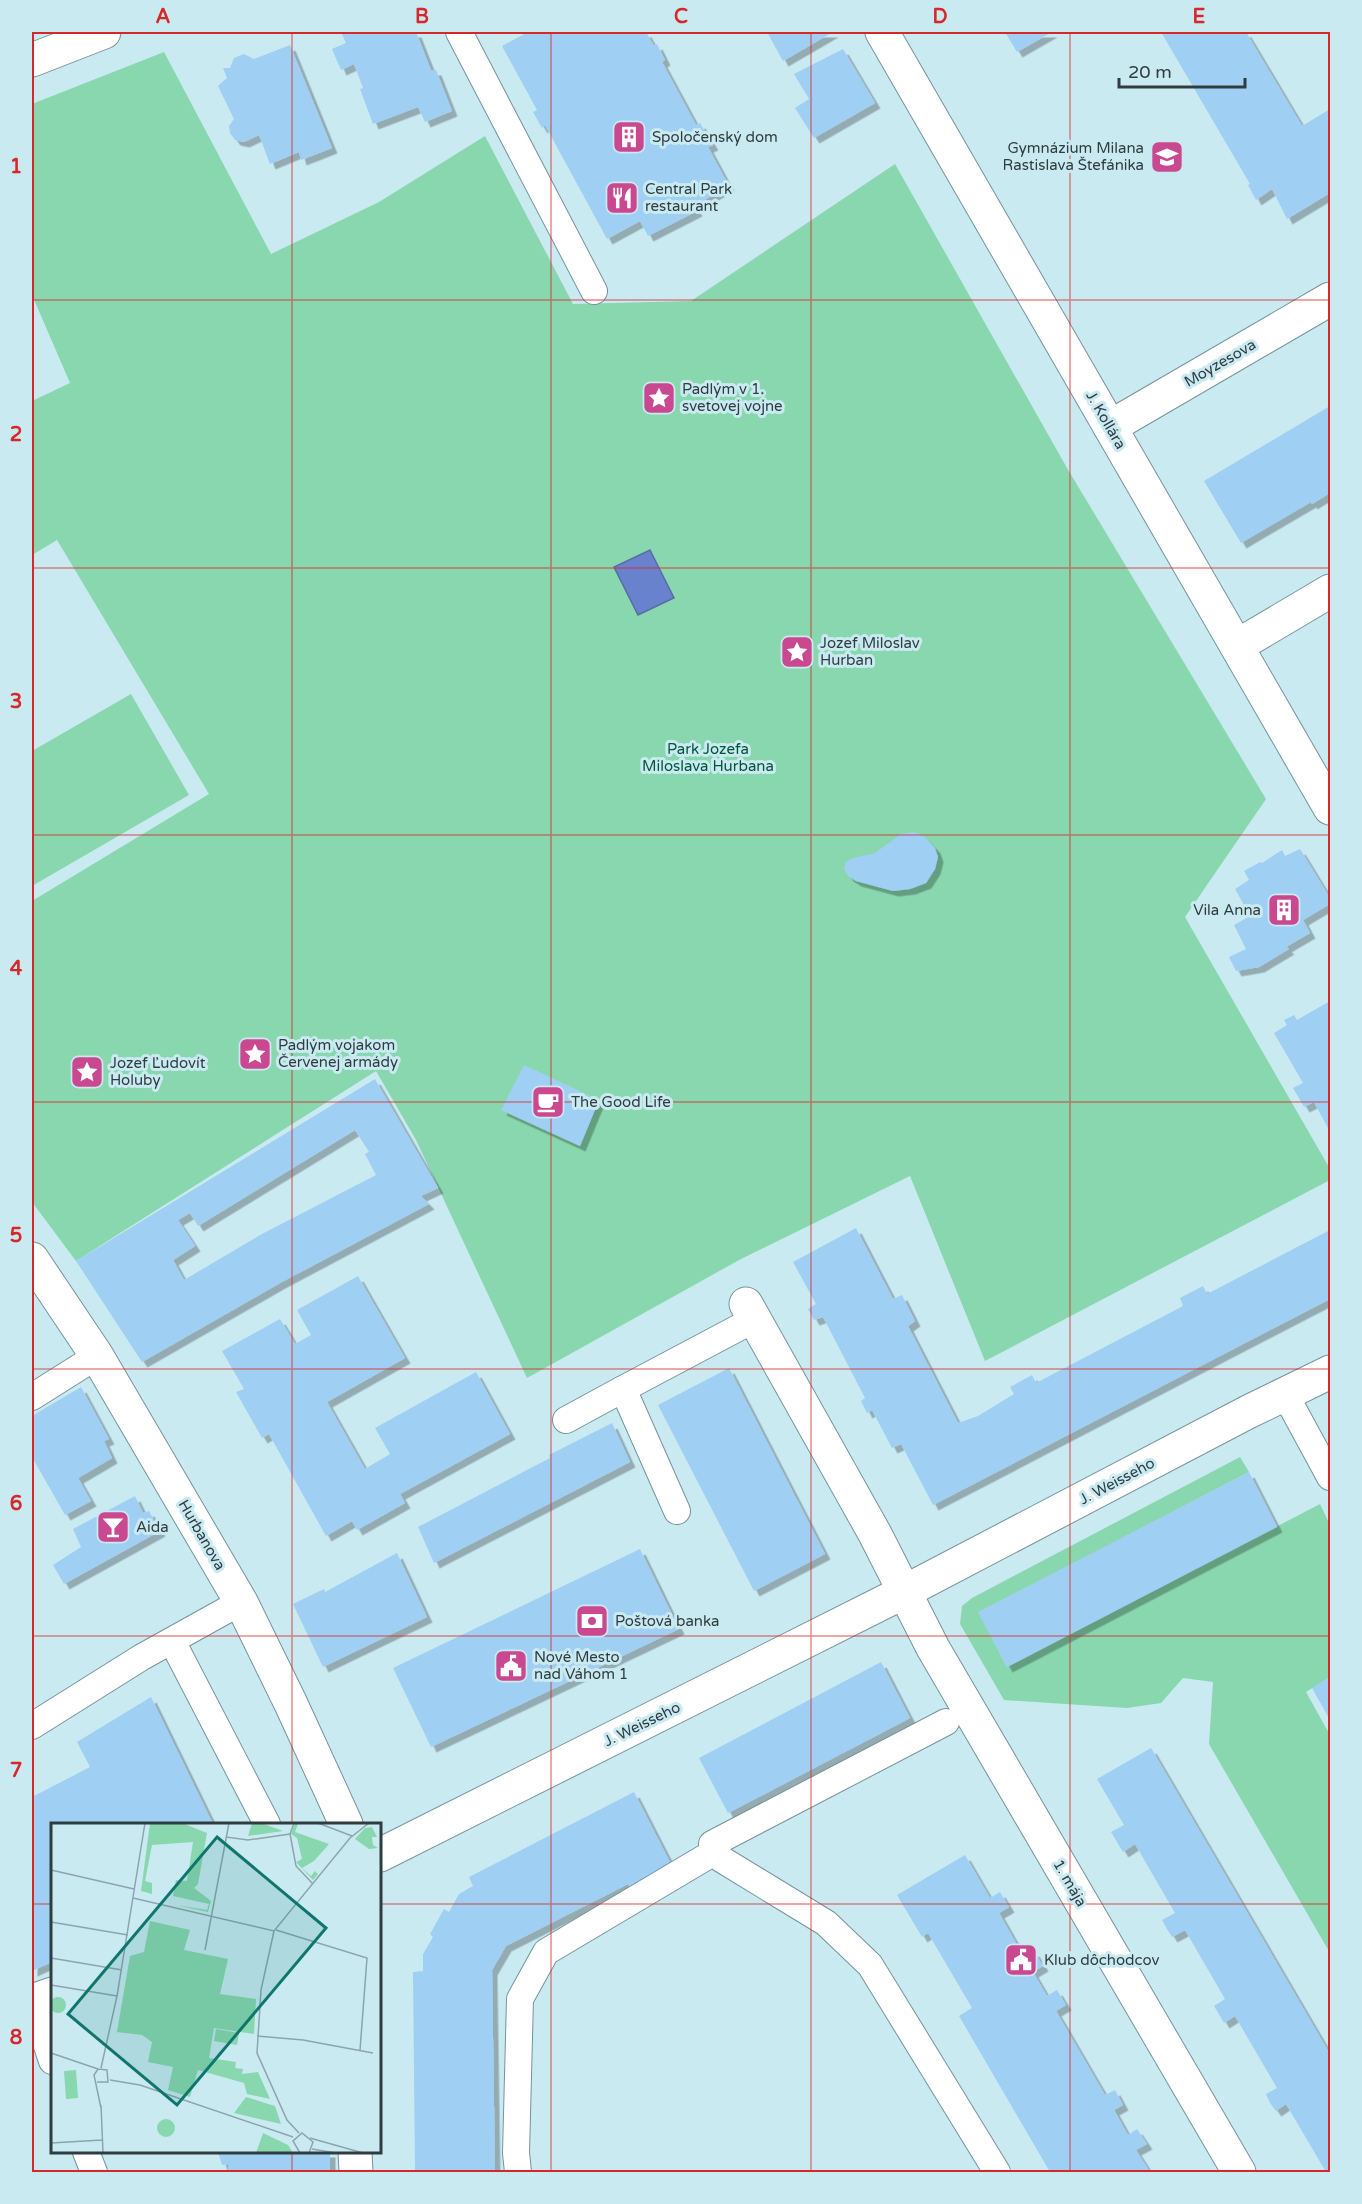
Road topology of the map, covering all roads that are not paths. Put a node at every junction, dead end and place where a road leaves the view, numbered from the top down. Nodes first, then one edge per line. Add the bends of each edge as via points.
1 (104, 32) edge
2 (459, 32) edge
3 (882, 32) edge
4 (32, 60) edge
5 (594, 291) dead end
6 (1330, 299) edge
7 (1110, 427) junction
8 (1330, 591) edge
9 (1237, 646) junction
10 (1330, 808) edge
11 (32, 1259) edge
12 (750, 1311) joint
13 (97, 1356) junction
14 (1330, 1372) edge
15 (623, 1389) junction
16 (1286, 1396) junction
17 (32, 1397) edge
18 (566, 1420) dead end
19 (1330, 1477) edge
20 (677, 1511) dead end
21 (904, 1592) junction
22 (241, 1602) junction
23 (172, 1641) junction
24 (946, 1722) dead end
25 (32, 1726) edge
26 (266, 1823) edge
27 (346, 1823) edge
28 (712, 1844) dead end
29 (381, 1854) edge
30 (39, 1998) edge
31 (51, 2056) edge
32 (87, 2153) edge
33 (355, 2153) edge
34 (94, 2172) edge
35 (356, 2172) edge
36 (518, 2172) edge
37 (997, 2172) edge
38 (1239, 2172) edge

1 - 4 street
2 - 5 lane
3 - 7 street, J. Kollára
6 - 7 street, Moyzesova
7 - 9 street, J. Kollára
8 - 9 street
9 - 10 street, J. Kollára
11 - 13 street, Hurbanova
12 - 15 lane
12 - 21 street
13 - 17 lane
13 - 22 street, Hurbanova
14 - 16 street, J. Weisseho
15 - 18 lane
15 - 20 lane
16 - 19 lane
16 - 21 street, J. Weisseho via 1248,1412
21 - 29 street, J. Weisseho
21 - 38 street, 1. mája
22 - 23 lane
22 - 27 street, Hurbanova
23 - 25 lane
23 - 26 lane
24 - 28 lane
30 - 31 lane
32 - 34 lane
33 - 35 street
36 - 37 lane via 520,1999 546,1952 716,1851 721,1859 826,1923 870,1965

